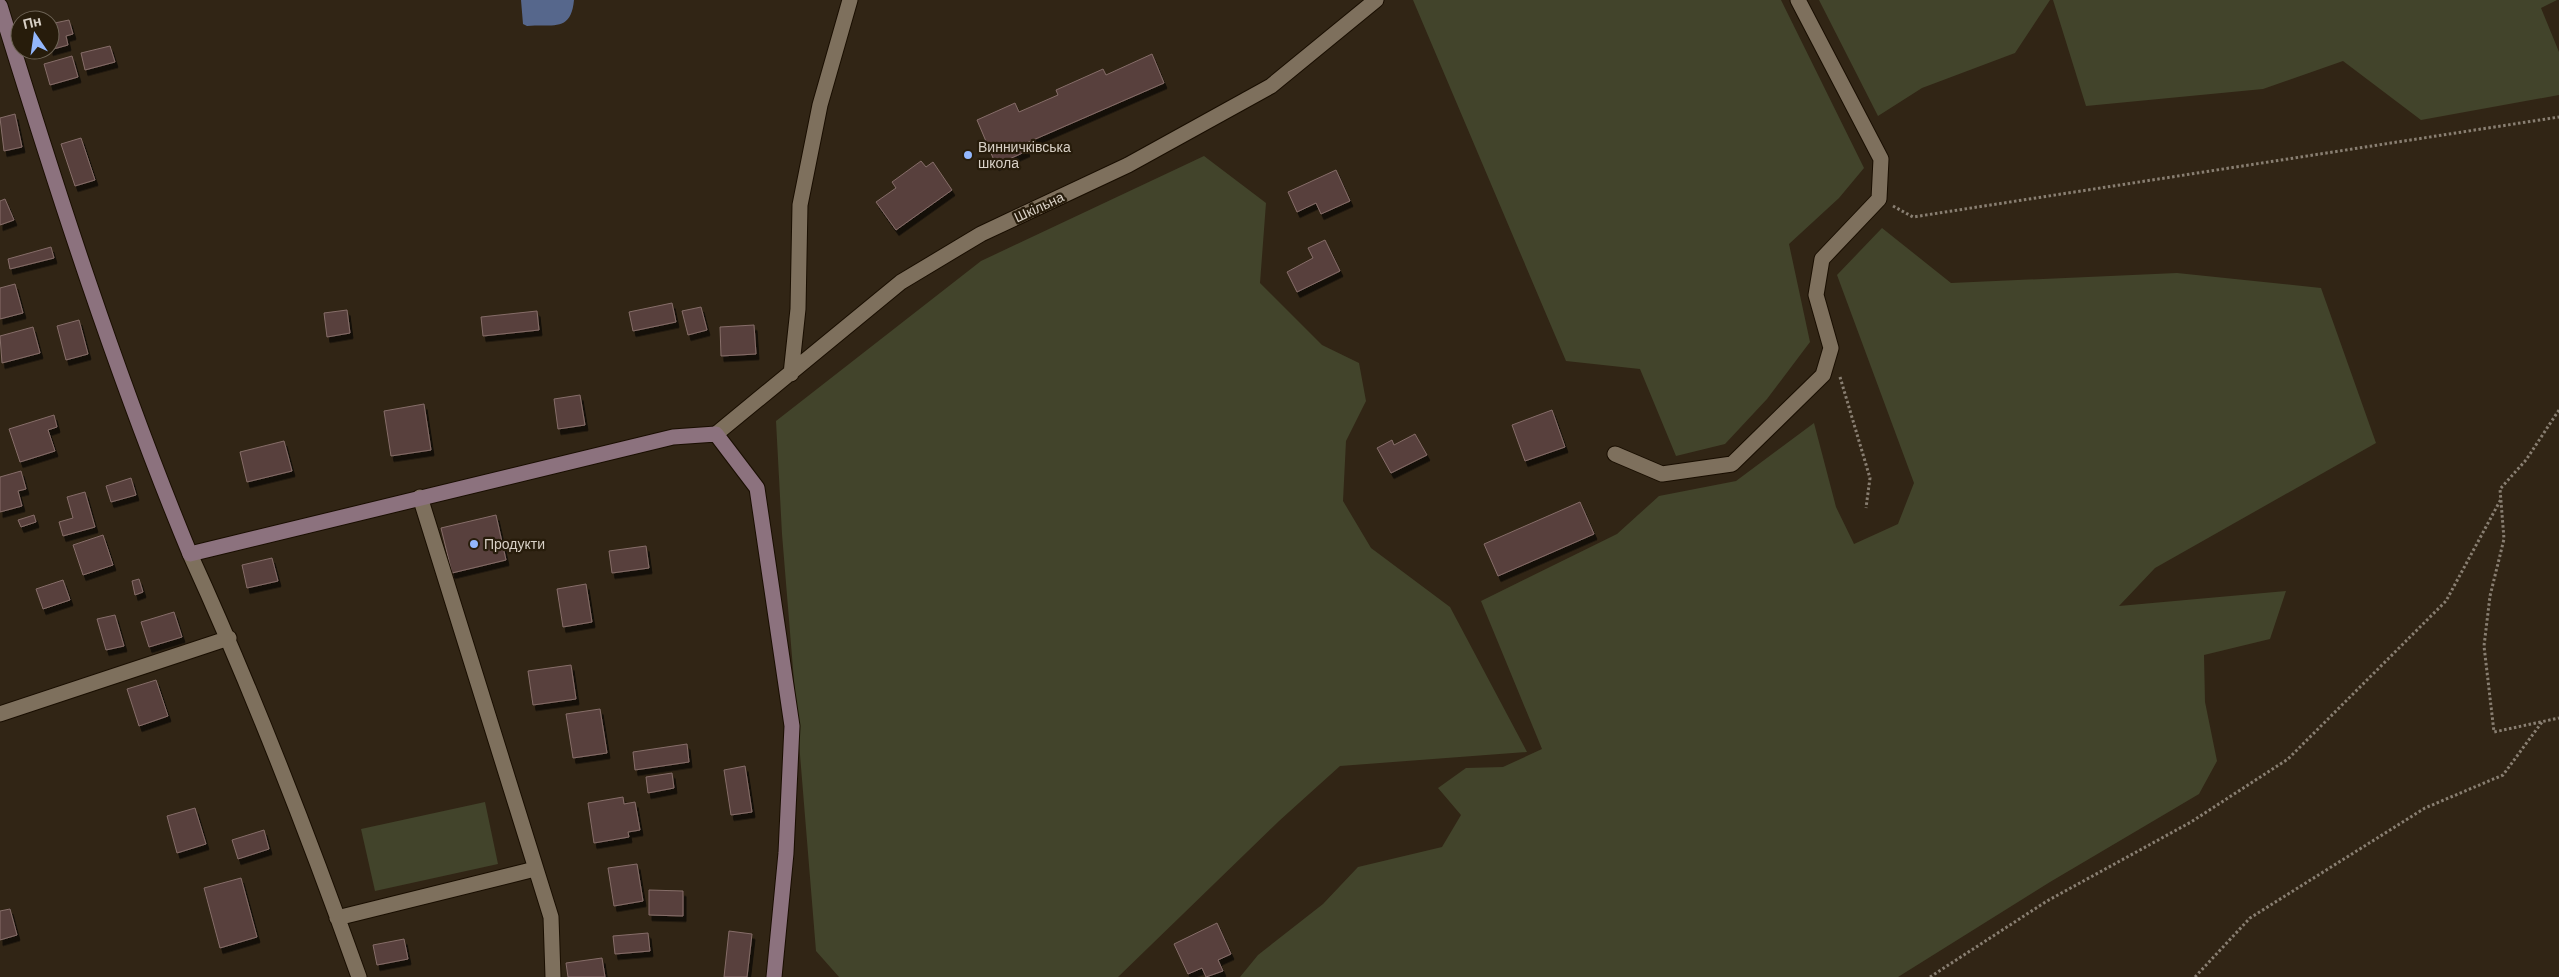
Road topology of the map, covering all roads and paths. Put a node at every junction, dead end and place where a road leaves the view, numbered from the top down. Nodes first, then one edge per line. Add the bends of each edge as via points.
1 (850, 0) edge
2 (1376, 0) edge
3 (1798, 0) edge
4 (0, 6) edge
5 (2559, 117) edge
6 (1879, 199) junction
7 (1831, 348) junction
8 (791, 374) junction
9 (2559, 410) edge
10 (716, 434) junction
11 (1615, 454) dead end
12 (420, 498) junction
13 (2501, 499) junction
14 (1866, 508) dead end
15 (190, 554) junction
16 (229, 638) junction
17 (0, 714) edge
18 (2559, 718) edge
19 (2542, 722) junction
20 (535, 869) junction
21 (338, 918) junction
22 (359, 977) edge
23 (553, 977) edge
24 (774, 977) edge
25 (1930, 977) edge
26 (2195, 977) edge

1 - 8 street via 820,105 800,205 798,308
2 - 8 street, Шкільна via 1271,86 1128,165 981,234 901,282
3 - 6 street via 1881,159
4 - 15 street via 61,205 154,468
5 - 6 path via 1913,217
6 - 7 street via 1822,259 1816,295
7 - 11 street via 1823,375 1732,464 1662,474
7 - 14 path via 1870,478
8 - 10 street, Шкільна
9 - 13 path via 2526,460 2500,488
10 - 12 street via 673,437
10 - 24 street via 757,488 792,726 786,853
12 - 15 street
12 - 20 street
13 - 19 path via 2504,539 2490,596 2484,646 2494,732
13 - 25 path via 2446,601 2288,759 2192,822 2047,901
15 - 16 street
16 - 17 street
16 - 21 street
18 - 19 path
19 - 26 path via 2503,775 2425,808 2250,918
20 - 21 street
20 - 23 street via 551,917
21 - 22 street

